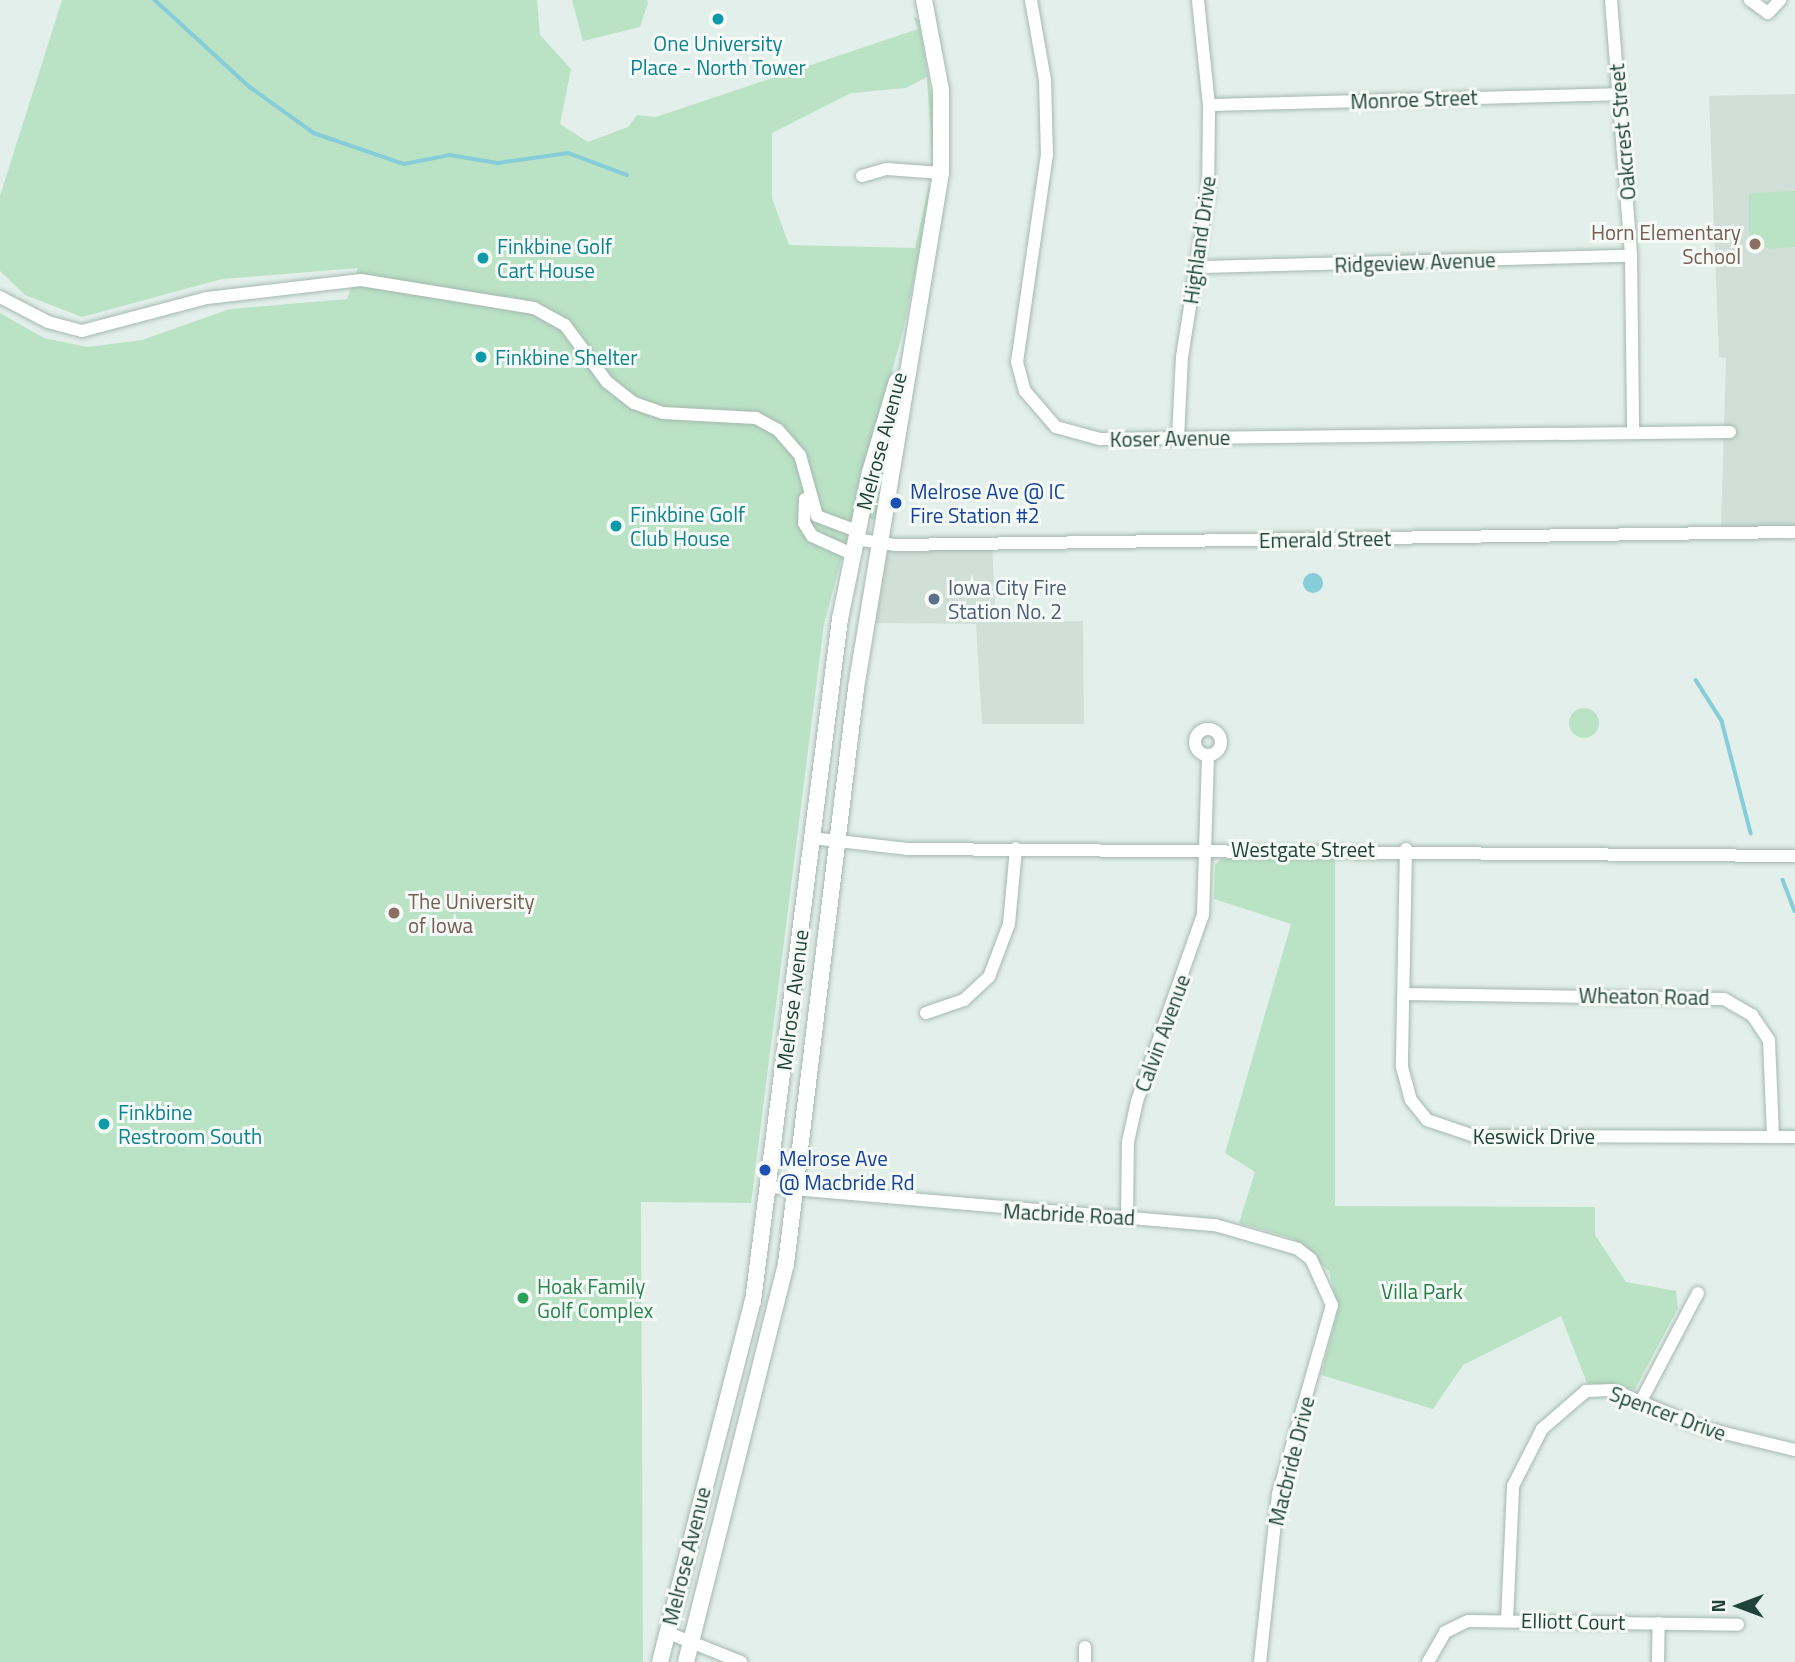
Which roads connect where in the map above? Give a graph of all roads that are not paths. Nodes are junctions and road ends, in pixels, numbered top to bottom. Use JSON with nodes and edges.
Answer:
{"nodes":[{"id":1,"x":924,"y":0,"type":"edge"},
{"id":2,"x":1031,"y":0,"type":"edge"},
{"id":3,"x":1198,"y":0,"type":"edge"},
{"id":4,"x":1611,"y":0,"type":"edge"},
{"id":5,"x":1750,"y":0,"type":"edge"},
{"id":6,"x":1780,"y":0,"type":"edge"},
{"id":7,"x":1619,"y":94,"type":"junction"},
{"id":8,"x":1209,"y":105,"type":"junction"},
{"id":9,"x":941,"y":173,"type":"junction"},
{"id":10,"x":862,"y":176,"type":"dead end"},
{"id":11,"x":1631,"y":256,"type":"junction"},
{"id":12,"x":1199,"y":267,"type":"junction"},
{"id":13,"x":0,"y":296,"type":"edge"},
{"id":14,"x":910,"y":335,"type":"junction"},
{"id":15,"x":1633,"y":432,"type":"junction"},
{"id":16,"x":1730,"y":432,"type":"dead end"},
{"id":17,"x":1178,"y":438,"type":"junction"},
{"id":18,"x":806,"y":495,"type":"junction"},
{"id":19,"x":1795,"y":531,"type":"edge"},
{"id":20,"x":855,"y":541,"type":"junction"},
{"id":21,"x":881,"y":543,"type":"junction"},
{"id":22,"x":1208,"y":755,"type":"dead end"},
{"id":23,"x":811,"y":838,"type":"junction"},
{"id":24,"x":837,"y":841,"type":"junction"},
{"id":25,"x":1016,"y":848,"type":"junction"},
{"id":26,"x":1207,"y":849,"type":"junction"},
{"id":27,"x":1406,"y":849,"type":"junction"},
{"id":28,"x":1795,"y":856,"type":"edge"},
{"id":29,"x":1404,"y":994,"type":"junction"},
{"id":30,"x":926,"y":1013,"type":"dead end"},
{"id":31,"x":1773,"y":1137,"type":"junction"},
{"id":32,"x":1795,"y":1137,"type":"edge"},
{"id":33,"x":770,"y":1187,"type":"junction"},
{"id":34,"x":796,"y":1190,"type":"junction"},
{"id":35,"x":1127,"y":1219,"type":"junction"},
{"id":36,"x":1698,"y":1293,"type":"dead end"},
{"id":37,"x":1332,"y":1305,"type":"joint"},
{"id":38,"x":1641,"y":1401,"type":"junction"},
{"id":39,"x":1795,"y":1450,"type":"edge"},
{"id":40,"x":1507,"y":1619,"type":"junction"},
{"id":41,"x":1659,"y":1623,"type":"junction"},
{"id":42,"x":1738,"y":1625,"type":"dead end"},
{"id":43,"x":666,"y":1632,"type":"junction"},
{"id":44,"x":691,"y":1640,"type":"junction"},
{"id":45,"x":1085,"y":1647,"type":"dead end"},
{"id":46,"x":660,"y":1662,"type":"edge"},
{"id":47,"x":686,"y":1662,"type":"edge"},
{"id":48,"x":741,"y":1662,"type":"edge"},
{"id":49,"x":1085,"y":1662,"type":"edge"},
{"id":50,"x":1261,"y":1662,"type":"edge"},
{"id":51,"x":1429,"y":1662,"type":"edge"},
{"id":52,"x":1658,"y":1662,"type":"edge"}],
"edges":[{"from":1,"to":9,"type":"main road","name":"Melrose Avenue"},
{"from":2,"to":17,"type":"street","name":"Koser Avenue"},
{"from":3,"to":8,"type":"street","name":"Highland Drive"},
{"from":4,"to":7,"type":"street","name":"Oakcrest Street"},
{"from":5,"to":6,"type":"street"},
{"from":7,"to":8,"type":"street","name":"Monroe Street"},
{"from":7,"to":11,"type":"street","name":"Oakcrest Street"},
{"from":8,"to":12,"type":"street","name":"Highland Drive"},
{"from":9,"to":10,"type":"street"},
{"from":9,"to":14,"type":"main road","name":"Melrose Avenue"},
{"from":11,"to":12,"type":"street","name":"Ridgeview Avenue"},
{"from":11,"to":15,"type":"street","name":"Oakcrest Street"},
{"from":12,"to":17,"type":"street","name":"Highland Drive"},
{"from":13,"to":18,"type":"street"},
{"from":14,"to":20,"type":"main road","name":"Melrose Avenue"},
{"from":14,"to":21,"type":"main road","name":"Melrose Avenue"},
{"from":15,"to":16,"type":"street","name":"Koser Avenue"},
{"from":15,"to":17,"type":"street","name":"Koser Avenue"},
{"from":18,"to":20,"type":"street"},
{"from":18,"to":20,"type":"street"},
{"from":19,"to":21,"type":"street","name":"Emerald Street"},
{"from":20,"to":21,"type":"street","name":"Emerald Street"},
{"from":20,"to":23,"type":"main road","name":"Melrose Avenue"},
{"from":21,"to":24,"type":"main road","name":"Melrose Avenue"},
{"from":22,"to":26,"type":"street","name":"Calvin Avenue"},
{"from":23,"to":24,"type":"street","name":"Westgate Street"},
{"from":23,"to":33,"type":"main road","name":"Melrose Avenue"},
{"from":24,"to":25,"type":"street","name":"Westgate Street"},
{"from":24,"to":34,"type":"main road","name":"Melrose Avenue"},
{"from":25,"to":26,"type":"street","name":"Westgate Street"},
{"from":25,"to":30,"type":"street"},
{"from":26,"to":27,"type":"street","name":"Westgate Street"},
{"from":26,"to":35,"type":"street","name":"Calvin Avenue"},
{"from":27,"to":28,"type":"street","name":"Westgate Street"},
{"from":27,"to":29,"type":"street","name":"Keswick Drive"},
{"from":29,"to":31,"type":"street","name":"Wheaton Road"},
{"from":29,"to":31,"type":"street","name":"Keswick Drive"},
{"from":31,"to":32,"type":"street","name":"Keswick Drive"},
{"from":33,"to":34,"type":"street","name":"Macbride Road"},
{"from":33,"to":43,"type":"main road","name":"Melrose Avenue"},
{"from":34,"to":35,"type":"street","name":"Macbride Road"},
{"from":34,"to":44,"type":"main road","name":"Melrose Avenue"},
{"from":35,"to":37,"type":"street","name":"Macbride Road"},
{"from":36,"to":38,"type":"street"},
{"from":37,"to":50,"type":"street","name":"Macbride Drive"},
{"from":38,"to":39,"type":"street","name":"Spencer Drive"},
{"from":38,"to":40,"type":"street","name":"Spencer Drive"},
{"from":40,"to":41,"type":"street","name":"Elliott Court"},
{"from":40,"to":51,"type":"street","name":"Elliott Court"},
{"from":41,"to":42,"type":"street","name":"Elliott Court"},
{"from":41,"to":52,"type":"street"},
{"from":43,"to":44,"type":"street"},
{"from":43,"to":46,"type":"main road","name":"Melrose Avenue"},
{"from":44,"to":47,"type":"main road","name":"Melrose Avenue"},
{"from":44,"to":48,"type":"street"},
{"from":45,"to":49,"type":"street"}]}
